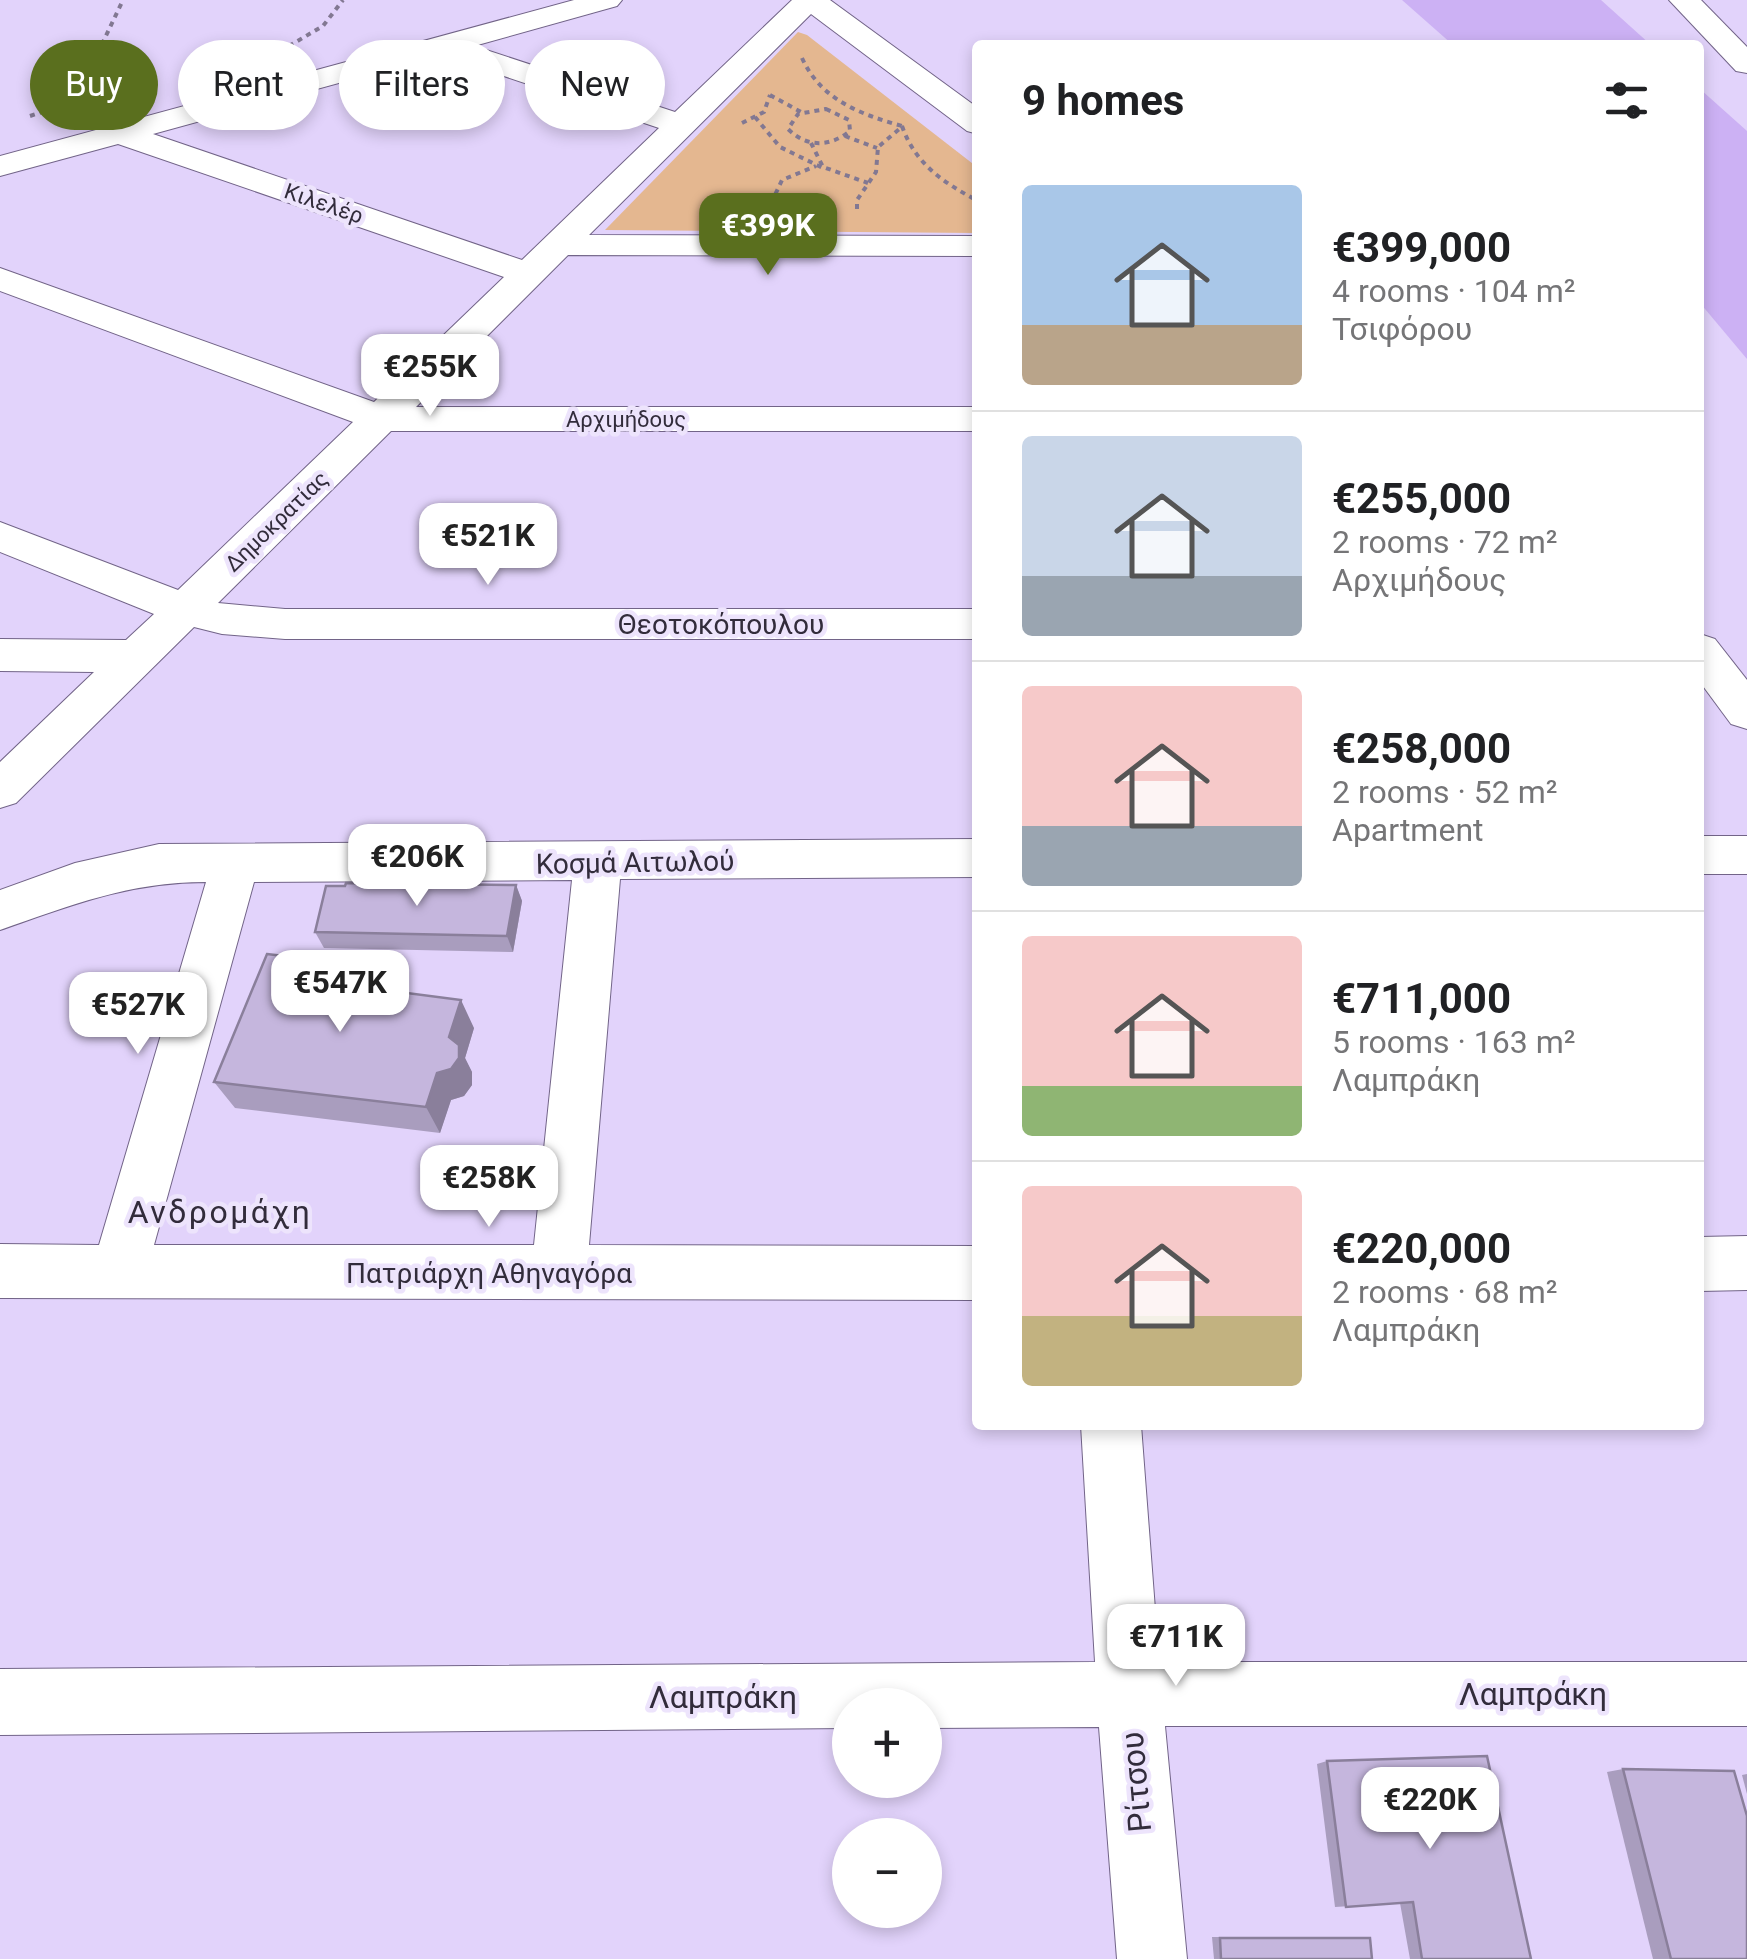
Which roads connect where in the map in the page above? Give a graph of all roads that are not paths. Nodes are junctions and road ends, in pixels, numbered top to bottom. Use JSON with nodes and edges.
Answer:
{"nodes":[{"id":1,"x":607,"y":0,"type":"edge"},
{"id":2,"x":810,"y":0,"type":"edge"},
{"id":3,"x":1684,"y":0,"type":"edge"},
{"id":4,"x":465,"y":40,"type":"edge"},
{"id":5,"x":1747,"y":64,"type":"edge"},
{"id":6,"x":505,"y":66,"type":"edge"},
{"id":7,"x":339,"y":74,"type":"edge"},
{"id":8,"x":972,"y":120,"type":"edge"},
{"id":9,"x":680,"y":124,"type":"junction"},
{"id":10,"x":118,"y":132,"type":"junction"},
{"id":11,"x":0,"y":166,"type":"edge"},
{"id":12,"x":560,"y":245,"type":"junction"},
{"id":13,"x":972,"y":246,"type":"edge"},
{"id":14,"x":530,"y":274,"type":"junction"},
{"id":15,"x":0,"y":280,"type":"edge"},
{"id":16,"x":382,"y":419,"type":"junction"},
{"id":17,"x":972,"y":420,"type":"edge"},
{"id":18,"x":0,"y":536,"type":"edge"},
{"id":19,"x":184,"y":609,"type":"junction"},
{"id":20,"x":972,"y":624,"type":"edge"},
{"id":21,"x":0,"y":655,"type":"edge"},
{"id":22,"x":1704,"y":655,"type":"edge"},
{"id":23,"x":137,"y":656,"type":"junction"},
{"id":24,"x":1747,"y":712,"type":"edge"},
{"id":25,"x":0,"y":790,"type":"edge"},
{"id":26,"x":1747,"y":854,"type":"edge"},
{"id":27,"x":1704,"y":855,"type":"edge"},
{"id":28,"x":972,"y":858,"type":"edge"},
{"id":29,"x":598,"y":862,"type":"junction"},
{"id":30,"x":235,"y":865,"type":"junction"},
{"id":31,"x":0,"y":910,"type":"edge"},
{"id":32,"x":1704,"y":1264,"type":"edge"},
{"id":33,"x":1747,"y":1264,"type":"edge"},
{"id":34,"x":119,"y":1270,"type":"junction"},
{"id":35,"x":0,"y":1271,"type":"edge"},
{"id":36,"x":972,"y":1273,"type":"edge"},
{"id":37,"x":558,"y":1274,"type":"junction"},
{"id":38,"x":1112,"y":1430,"type":"edge"},
{"id":39,"x":1129,"y":1694,"type":"junction"},
{"id":40,"x":1747,"y":1694,"type":"edge"},
{"id":41,"x":0,"y":1702,"type":"edge"},
{"id":42,"x":1152,"y":1959,"type":"edge"}],
"edges":[{"from":1,"to":4,"type":"street"},
{"from":2,"to":8,"type":"street"},
{"from":2,"to":9,"type":"street","name":"Δημοκρατίας"},
{"from":3,"to":5,"type":"street"},
{"from":6,"to":9,"type":"street"},
{"from":7,"to":10,"type":"street"},
{"from":9,"to":12,"type":"street","name":"Δημοκρατίας"},
{"from":10,"to":11,"type":"street"},
{"from":10,"to":14,"type":"street","name":"Κιλελέρ"},
{"from":12,"to":13,"type":"street"},
{"from":12,"to":14,"type":"street","name":"Δημοκρατίας"},
{"from":14,"to":16,"type":"street","name":"Δημοκρατίας"},
{"from":15,"to":16,"type":"street","name":"Αρχιμήδους"},
{"from":16,"to":17,"type":"street","name":"Αρχιμήδους"},
{"from":16,"to":19,"type":"street","name":"Δημοκρατίας"},
{"from":18,"to":19,"type":"street","name":"Θεοτοκόπουλου"},
{"from":19,"to":20,"type":"street","name":"Θεοτοκόπουλου"},
{"from":19,"to":23,"type":"street","name":"Δημοκρατίας"},
{"from":21,"to":23,"type":"street"},
{"from":22,"to":24,"type":"street"},
{"from":23,"to":25,"type":"street","name":"Δημοκρατίας"},
{"from":26,"to":27,"type":"street"},
{"from":28,"to":29,"type":"street","name":"Κοσμά Αιτωλού"},
{"from":29,"to":30,"type":"street","name":"Κοσμά Αιτωλού"},
{"from":29,"to":37,"type":"street"},
{"from":30,"to":31,"type":"street","name":"Κοσμά Αιτωλού"},
{"from":30,"to":34,"type":"street"},
{"from":32,"to":33,"type":"street"},
{"from":34,"to":35,"type":"street","name":"Πατριάρχη Αθηναγόρα"},
{"from":34,"to":37,"type":"street","name":"Πατριάρχη Αθηναγόρα"},
{"from":36,"to":37,"type":"street","name":"Πατριάρχη Αθηναγόρα"},
{"from":38,"to":39,"type":"street","name":"Ρίτσου"},
{"from":39,"to":40,"type":"street","name":"Λαμπράκη"},
{"from":39,"to":41,"type":"street","name":"Λαμπράκη"},
{"from":39,"to":42,"type":"street","name":"Ρίτσου"}]}
